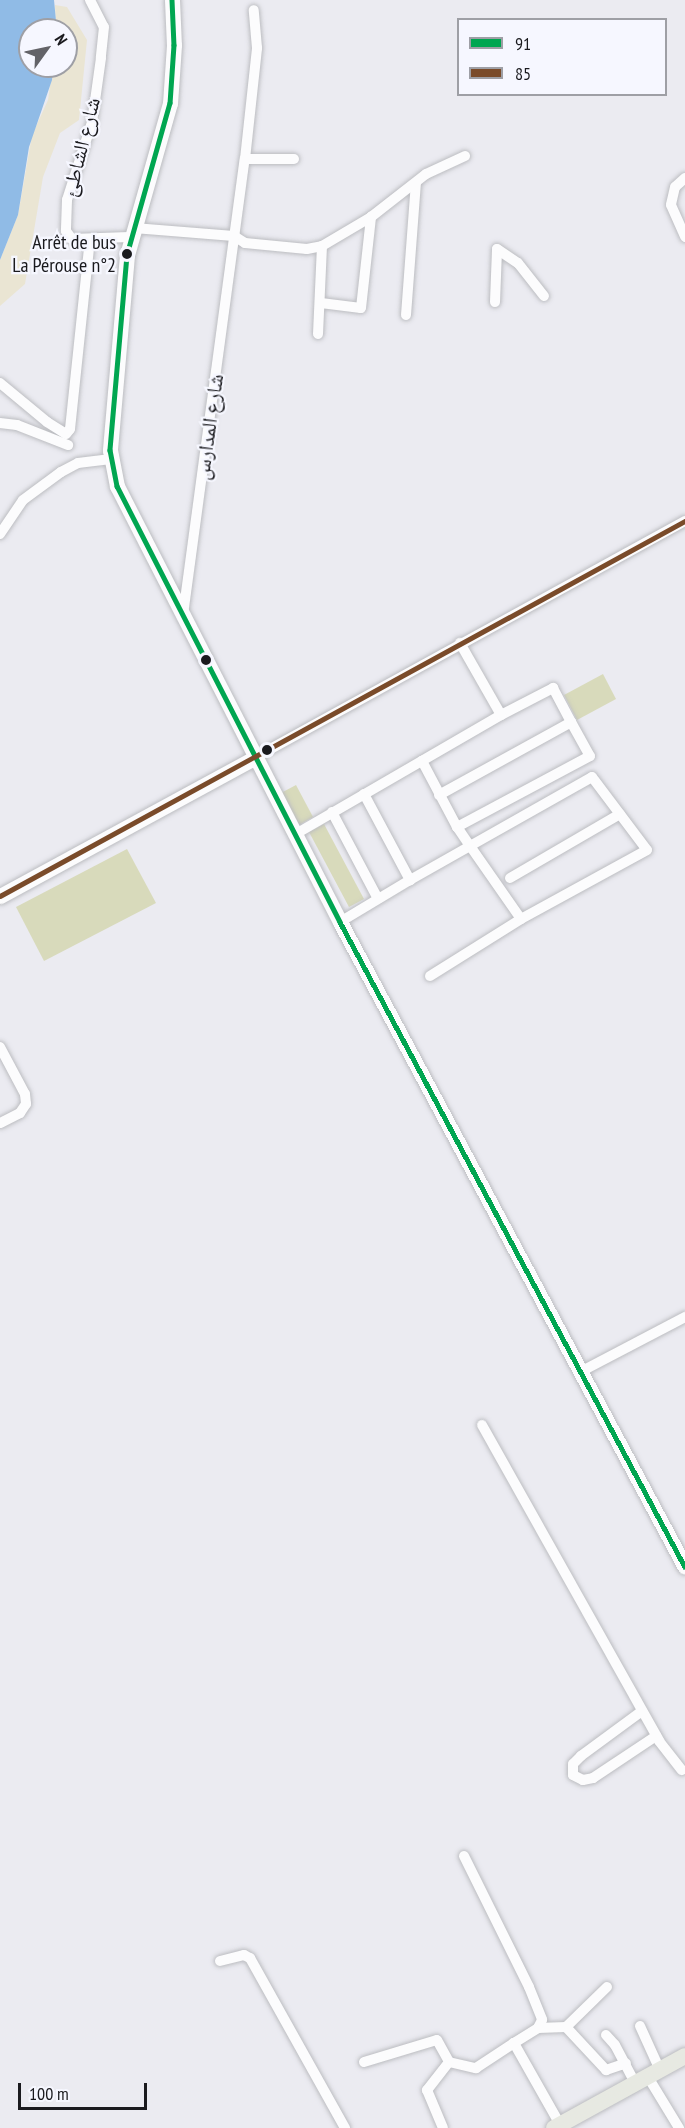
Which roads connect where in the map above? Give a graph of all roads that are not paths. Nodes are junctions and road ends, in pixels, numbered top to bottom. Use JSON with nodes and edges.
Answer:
{"nodes":[{"id":1,"x":90,"y":0,"type":"edge"},
{"id":2,"x":172,"y":0,"type":"edge"},
{"id":3,"x":254,"y":10,"type":"dead end"},
{"id":4,"x":465,"y":156,"type":"dead end"},
{"id":5,"x":245,"y":159,"type":"junction"},
{"id":6,"x":294,"y":159,"type":"dead end"},
{"id":7,"x":685,"y":178,"type":"edge"},
{"id":8,"x":416,"y":183,"type":"junction"},
{"id":9,"x":371,"y":217,"type":"junction"},
{"id":10,"x":131,"y":232,"type":"junction"},
{"id":11,"x":234,"y":236,"type":"junction"},
{"id":12,"x":685,"y":237,"type":"edge"},
{"id":13,"x":90,"y":239,"type":"junction"},
{"id":14,"x":322,"y":246,"type":"junction"},
{"id":15,"x":544,"y":296,"type":"dead end"},
{"id":16,"x":321,"y":303,"type":"junction"},
{"id":17,"x":495,"y":303,"type":"dead end"},
{"id":18,"x":406,"y":315,"type":"dead end"},
{"id":19,"x":318,"y":334,"type":"dead end"},
{"id":20,"x":0,"y":383,"type":"edge"},
{"id":21,"x":0,"y":423,"type":"edge"},
{"id":22,"x":64,"y":441,"type":"junction"},
{"id":23,"x":111,"y":459,"type":"junction"},
{"id":24,"x":78,"y":463,"type":"junction"},
{"id":25,"x":685,"y":521,"type":"edge"},
{"id":26,"x":0,"y":534,"type":"edge"},
{"id":27,"x":183,"y":618,"type":"junction"},
{"id":28,"x":460,"y":643,"type":"junction"},
{"id":29,"x":501,"y":714,"type":"junction"},
{"id":30,"x":571,"y":722,"type":"junction"},
{"id":31,"x":254,"y":758,"type":"junction"},
{"id":32,"x":422,"y":761,"type":"junction"},
{"id":33,"x":364,"y":794,"type":"junction"},
{"id":34,"x":439,"y":795,"type":"junction"},
{"id":35,"x":332,"y":812,"type":"junction"},
{"id":36,"x":620,"y":814,"type":"junction"},
{"id":37,"x":457,"y":827,"type":"junction"},
{"id":38,"x":294,"y":835,"type":"junction"},
{"id":39,"x":470,"y":846,"type":"junction"},
{"id":40,"x":510,"y":878,"type":"dead end"},
{"id":41,"x":410,"y":880,"type":"junction"},
{"id":42,"x":0,"y":896,"type":"edge"},
{"id":43,"x":378,"y":899,"type":"junction"},
{"id":44,"x":521,"y":919,"type":"junction"},
{"id":45,"x":340,"y":922,"type":"junction"},
{"id":46,"x":430,"y":976,"type":"dead end"},
{"id":47,"x":0,"y":1047,"type":"edge"},
{"id":48,"x":0,"y":1123,"type":"edge"},
{"id":49,"x":685,"y":1317,"type":"edge"},
{"id":50,"x":580,"y":1372,"type":"junction"},
{"id":51,"x":482,"y":1425,"type":"dead end"},
{"id":52,"x":681,"y":1551,"type":"edge"},
{"id":53,"x":685,"y":1567,"type":"edge"},
{"id":54,"x":642,"y":1711,"type":"junction"},
{"id":55,"x":656,"y":1736,"type":"junction"},
{"id":56,"x":682,"y":1770,"type":"dead end"},
{"id":57,"x":464,"y":1856,"type":"dead end"},
{"id":58,"x":220,"y":1962,"type":"dead end"},
{"id":59,"x":607,"y":1987,"type":"dead end"},
{"id":60,"x":640,"y":2026,"type":"dead end"},
{"id":61,"x":566,"y":2027,"type":"junction"},
{"id":62,"x":538,"y":2028,"type":"junction"},
{"id":63,"x":606,"y":2036,"type":"dead end"},
{"id":64,"x":514,"y":2043,"type":"junction"},
{"id":65,"x":685,"y":2056,"type":"edge"},
{"id":66,"x":364,"y":2062,"type":"dead end"},
{"id":67,"x":449,"y":2062,"type":"junction"},
{"id":68,"x":626,"y":2063,"type":"junction"},
{"id":69,"x":648,"y":2076,"type":"junction"},
{"id":70,"x":559,"y":2127,"type":"edge"},
{"id":71,"x":345,"y":2128,"type":"edge"},
{"id":72,"x":443,"y":2128,"type":"edge"},
{"id":73,"x":679,"y":2128,"type":"edge"}],
"edges":[{"from":1,"to":13,"type":"street","name":"شارع الشاطئ"},
{"from":2,"to":10,"type":"main road"},
{"from":3,"to":5,"type":"street","name":"شارع المدارس"},
{"from":4,"to":8,"type":"street"},
{"from":5,"to":6,"type":"street"},
{"from":5,"to":11,"type":"street","name":"شارع المدارس"},
{"from":7,"to":12,"type":"street"},
{"from":8,"to":9,"type":"street"},
{"from":8,"to":18,"type":"street"},
{"from":9,"to":14,"type":"street"},
{"from":9,"to":16,"type":"street"},
{"from":10,"to":11,"type":"street","name":"شارع الشاطئ"},
{"from":10,"to":13,"type":"street","name":"شارع الشاطئ"},
{"from":10,"to":23,"type":"main road"},
{"from":11,"to":14,"type":"street","name":"شارع الشاطئ"},
{"from":11,"to":27,"type":"street","name":"شارع المدارس"},
{"from":13,"to":22,"type":"street"},
{"from":14,"to":16,"type":"street"},
{"from":15,"to":17,"type":"street"},
{"from":16,"to":19,"type":"street"},
{"from":20,"to":22,"type":"street"},
{"from":21,"to":22,"type":"street"},
{"from":22,"to":24,"type":"street"},
{"from":23,"to":24,"type":"street"},
{"from":23,"to":27,"type":"main road"},
{"from":24,"to":26,"type":"street"},
{"from":25,"to":28,"type":"street"},
{"from":27,"to":31,"type":"main road"},
{"from":28,"to":29,"type":"street"},
{"from":28,"to":31,"type":"street"},
{"from":29,"to":30,"type":"street"},
{"from":29,"to":32,"type":"street"},
{"from":30,"to":34,"type":"street"},
{"from":30,"to":37,"type":"street"},
{"from":31,"to":38,"type":"main road"},
{"from":31,"to":42,"type":"main road"},
{"from":32,"to":33,"type":"street"},
{"from":32,"to":34,"type":"street"},
{"from":33,"to":35,"type":"street"},
{"from":33,"to":41,"type":"street"},
{"from":34,"to":37,"type":"street"},
{"from":35,"to":38,"type":"street"},
{"from":35,"to":43,"type":"street"},
{"from":36,"to":39,"type":"street"},
{"from":36,"to":40,"type":"street"},
{"from":36,"to":44,"type":"street"},
{"from":37,"to":39,"type":"street"},
{"from":38,"to":45,"type":"main road"},
{"from":39,"to":41,"type":"street"},
{"from":39,"to":44,"type":"street"},
{"from":41,"to":43,"type":"street"},
{"from":43,"to":45,"type":"street"},
{"from":44,"to":46,"type":"street"},
{"from":45,"to":50,"type":"main road"},
{"from":47,"to":48,"type":"street"},
{"from":49,"to":50,"type":"street"},
{"from":50,"to":52,"type":"main road"},
{"from":51,"to":54,"type":"street"},
{"from":52,"to":53,"type":"main road"},
{"from":54,"to":55,"type":"street"},
{"from":54,"to":55,"type":"street"},
{"from":55,"to":56,"type":"street"},
{"from":57,"to":62,"type":"street"},
{"from":58,"to":71,"type":"street"},
{"from":59,"to":61,"type":"street"},
{"from":60,"to":69,"type":"street"},
{"from":61,"to":62,"type":"street"},
{"from":61,"to":68,"type":"street"},
{"from":62,"to":64,"type":"street"},
{"from":63,"to":68,"type":"street"},
{"from":64,"to":67,"type":"street"},
{"from":64,"to":70,"type":"street"},
{"from":65,"to":69,"type":"main road"},
{"from":66,"to":67,"type":"street"},
{"from":67,"to":72,"type":"street"},
{"from":68,"to":69,"type":"street"},
{"from":69,"to":70,"type":"main road"},
{"from":69,"to":73,"type":"street"}]}
